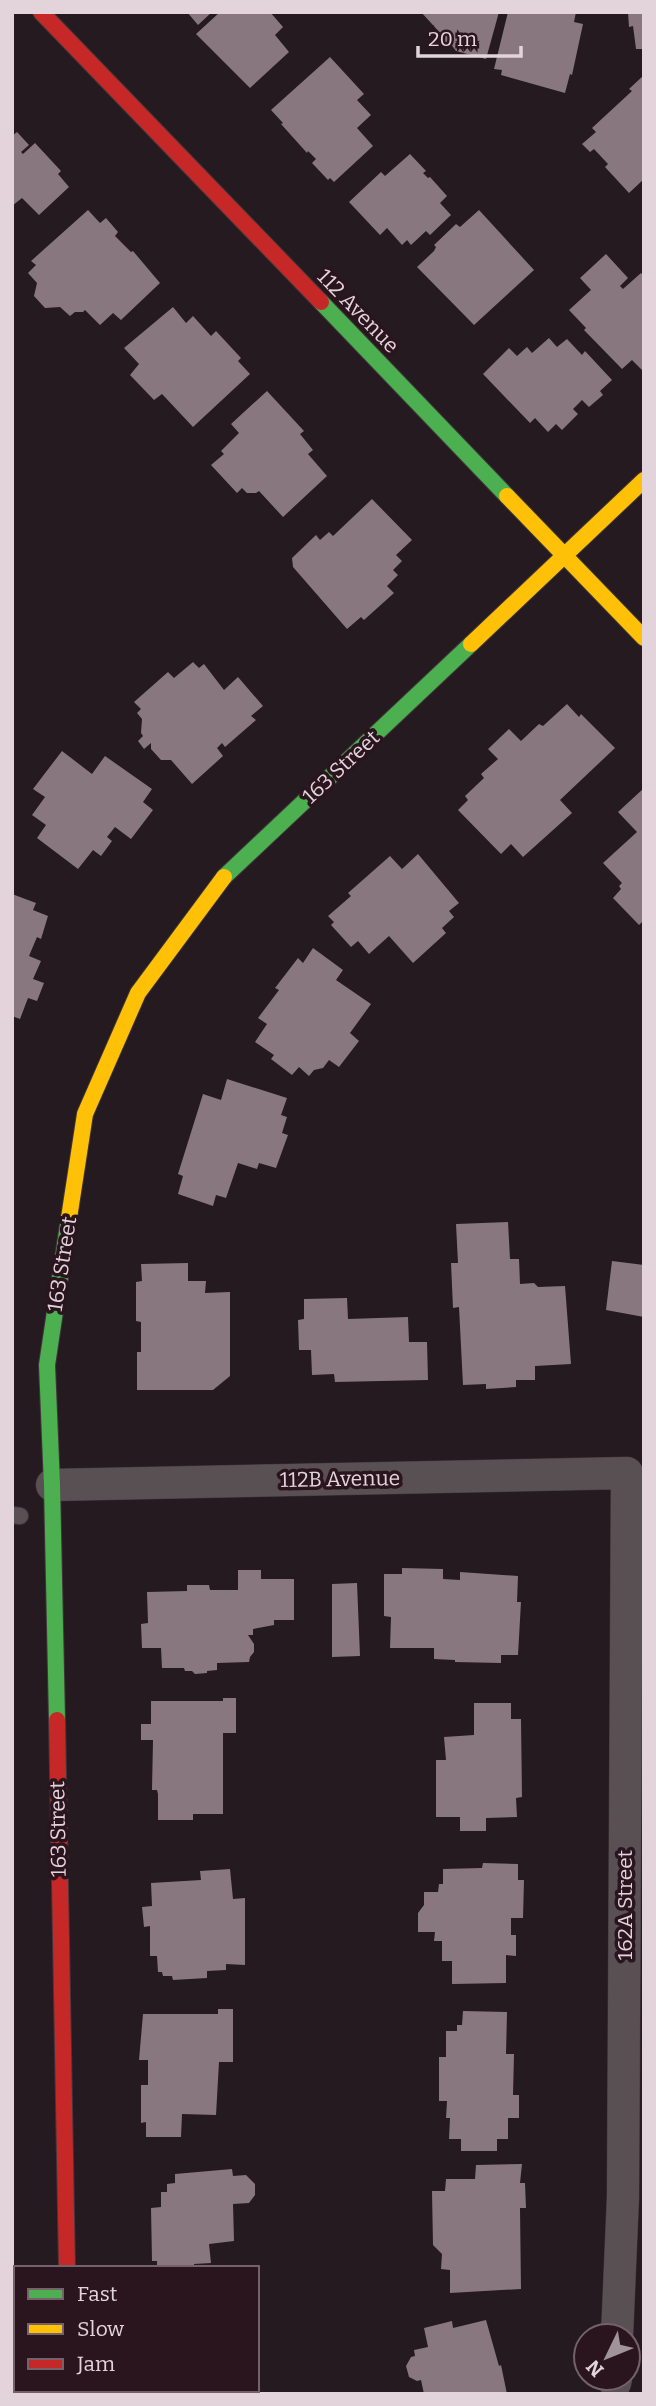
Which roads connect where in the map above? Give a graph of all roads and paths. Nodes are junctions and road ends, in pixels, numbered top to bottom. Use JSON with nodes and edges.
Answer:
{"nodes":[{"id":1,"x":41,"y":12,"type":"edge"},
{"id":2,"x":644,"y":480,"type":"edge"},
{"id":3,"x":565,"y":556,"type":"junction"},
{"id":4,"x":644,"y":639,"type":"edge"},
{"id":5,"x":627,"y":1473,"type":"joint"},
{"id":6,"x":52,"y":1485,"type":"junction"},
{"id":7,"x":634,"y":2197,"type":"edge"},
{"id":8,"x":66,"y":2266,"type":"edge"},
{"id":9,"x":619,"y":2322,"type":"edge"}],
"edges":[{"from":1,"to":3,"type":"street","name":"112 Avenue"},
{"from":2,"to":3,"type":"street","name":"163 Street"},
{"from":3,"to":4,"type":"street","name":"112 Avenue"},
{"from":3,"to":6,"type":"street","name":"163 Street"},
{"from":5,"to":6,"type":"street","name":"112B Avenue"},
{"from":5,"to":7,"type":"street","name":"162A Street"},
{"from":6,"to":8,"type":"street","name":"163 Street"},
{"from":7,"to":9,"type":"street","name":"162A Street"}]}
